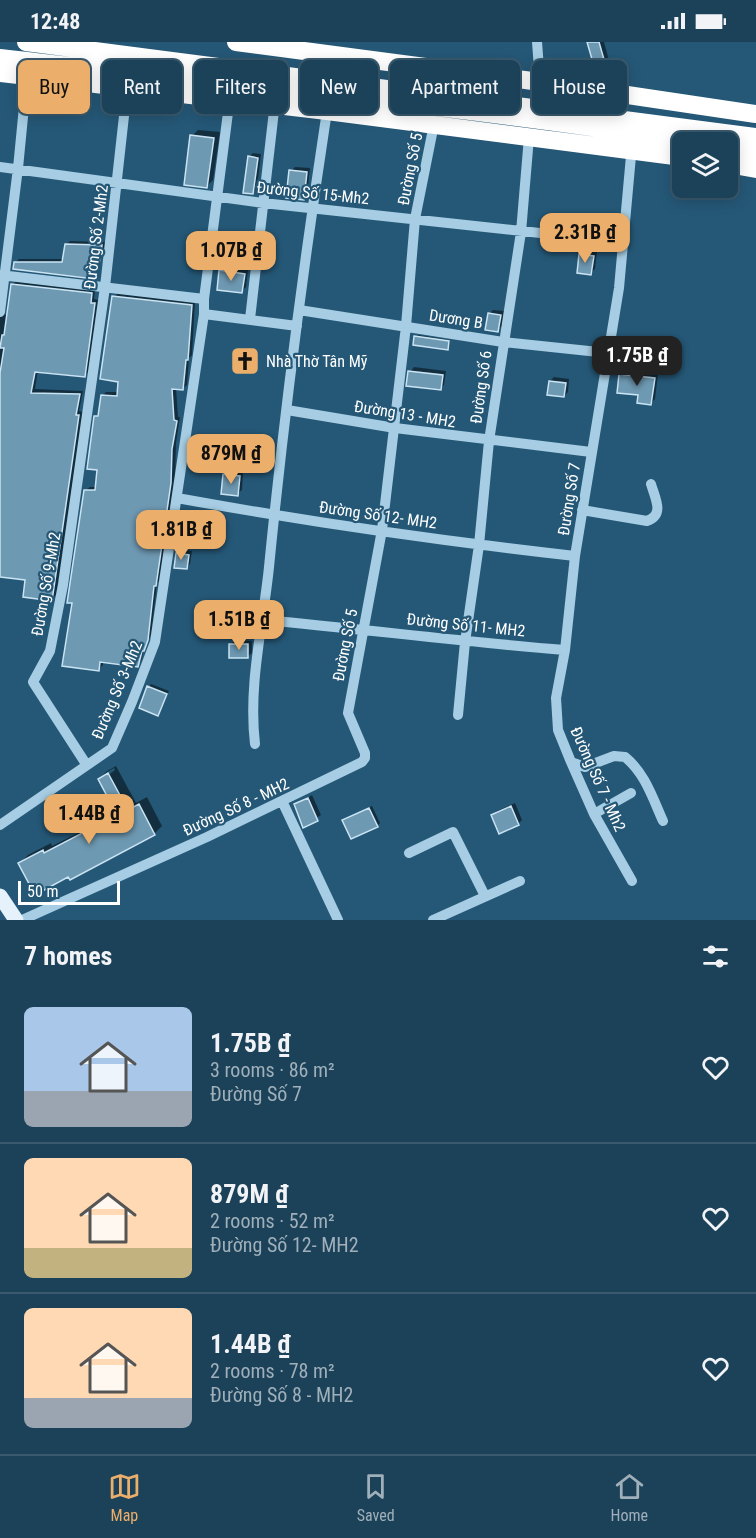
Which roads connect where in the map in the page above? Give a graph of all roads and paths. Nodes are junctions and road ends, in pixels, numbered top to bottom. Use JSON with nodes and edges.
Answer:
{"nodes":[{"id":1,"x":26,"y":42,"type":"edge"},
{"id":2,"x":236,"y":42,"type":"edge"},
{"id":3,"x":537,"y":42,"type":"edge"},
{"id":4,"x":275,"y":44,"type":"edge"},
{"id":5,"x":0,"y":58,"type":"edge"},
{"id":6,"x":538,"y":60,"type":"edge"},
{"id":7,"x":0,"y":73,"type":"edge"},
{"id":8,"x":18,"y":75,"type":"edge"},
{"id":9,"x":532,"y":81,"type":"edge"},
{"id":10,"x":194,"y":87,"type":"edge"},
{"id":11,"x":627,"y":95,"type":"edge"},
{"id":12,"x":288,"y":99,"type":"edge"},
{"id":13,"x":23,"y":114,"type":"edge"},
{"id":14,"x":125,"y":114,"type":"edge"},
{"id":15,"x":228,"y":114,"type":"edge"},
{"id":16,"x":273,"y":114,"type":"edge"},
{"id":17,"x":327,"y":114,"type":"edge"},
{"id":18,"x":352,"y":114,"type":"edge"},
{"id":19,"x":756,"y":114,"type":"edge"},
{"id":20,"x":434,"y":124,"type":"junction"},
{"id":21,"x":529,"y":137,"type":"junction"},
{"id":22,"x":756,"y":137,"type":"edge"},
{"id":23,"x":632,"y":141,"type":"junction"},
{"id":24,"x":672,"y":142,"type":"edge"},
{"id":25,"x":738,"y":150,"type":"edge"},
{"id":26,"x":756,"y":153,"type":"edge"},
{"id":27,"x":672,"y":154,"type":"edge"},
{"id":28,"x":0,"y":166,"type":"edge"},
{"id":29,"x":738,"y":166,"type":"edge"},
{"id":30,"x":18,"y":168,"type":"junction"},
{"id":31,"x":756,"y":169,"type":"edge"},
{"id":32,"x":117,"y":181,"type":"junction"},
{"id":33,"x":215,"y":197,"type":"junction"},
{"id":34,"x":262,"y":203,"type":"junction"},
{"id":35,"x":312,"y":208,"type":"junction"},
{"id":36,"x":415,"y":219,"type":"junction"},
{"id":37,"x":521,"y":232,"type":"junction"},
{"id":38,"x":623,"y":242,"type":"junction"},
{"id":39,"x":3,"y":276,"type":"edge"},
{"id":40,"x":105,"y":287,"type":"junction"},
{"id":41,"x":204,"y":299,"type":"junction"},
{"id":42,"x":299,"y":310,"type":"junction"},
{"id":43,"x":0,"y":312,"type":"edge"},
{"id":44,"x":204,"y":314,"type":"junction"},
{"id":45,"x":250,"y":319,"type":"junction"},
{"id":46,"x":297,"y":326,"type":"junction"},
{"id":47,"x":406,"y":326,"type":"junction"},
{"id":48,"x":503,"y":342,"type":"junction"},
{"id":49,"x":608,"y":353,"type":"junction"},
{"id":50,"x":90,"y":388,"type":"joint"},
{"id":51,"x":287,"y":410,"type":"junction"},
{"id":52,"x":395,"y":429,"type":"junction"},
{"id":53,"x":489,"y":441,"type":"junction"},
{"id":54,"x":591,"y":452,"type":"junction"},
{"id":55,"x":651,"y":484,"type":"dead end"},
{"id":56,"x":177,"y":498,"type":"junction"},
{"id":57,"x":582,"y":510,"type":"junction"},
{"id":58,"x":274,"y":516,"type":"junction"},
{"id":59,"x":382,"y":530,"type":"junction"},
{"id":60,"x":479,"y":545,"type":"junction"},
{"id":61,"x":575,"y":556,"type":"junction"},
{"id":62,"x":263,"y":620,"type":"junction"},
{"id":63,"x":364,"y":629,"type":"junction"},
{"id":64,"x":465,"y":642,"type":"junction"},
{"id":65,"x":565,"y":650,"type":"junction"},
{"id":66,"x":459,"y":715,"type":"dead end"},
{"id":67,"x":255,"y":744,"type":"dead end"},
{"id":68,"x":362,"y":762,"type":"joint"},
{"id":69,"x":571,"y":762,"type":"junction"},
{"id":70,"x":86,"y":764,"type":"junction"},
{"id":71,"x":631,"y":793,"type":"dead end"},
{"id":72,"x":282,"y":801,"type":"junction"},
{"id":73,"x":594,"y":814,"type":"junction"},
{"id":74,"x":663,"y":821,"type":"dead end"},
{"id":75,"x":0,"y":825,"type":"edge"},
{"id":76,"x":409,"y":852,"type":"dead end"},
{"id":77,"x":520,"y":881,"type":"dead end"},
{"id":78,"x":632,"y":881,"type":"dead end"},
{"id":79,"x":0,"y":896,"type":"edge"},
{"id":80,"x":485,"y":896,"type":"junction"},
{"id":81,"x":16,"y":920,"type":"edge"},
{"id":82,"x":22,"y":920,"type":"edge"},
{"id":83,"x":338,"y":920,"type":"edge"},
{"id":84,"x":433,"y":920,"type":"edge"}],
"edges":[{"from":1,"to":22,"type":"highway"},
{"from":2,"to":4,"type":"highway"},
{"from":3,"to":6,"type":"street"},
{"from":4,"to":9,"type":"highway"},
{"from":5,"to":10,"type":"highway"},
{"from":7,"to":8,"type":"highway"},
{"from":11,"to":19,"type":"highway"},
{"from":12,"to":23,"type":"highway"},
{"from":13,"to":30,"type":"street"},
{"from":14,"to":32,"type":"street","name":"Đường Số 2-Mh2"},
{"from":15,"to":33,"type":"street","name":"Đường Số 3-Mh2"},
{"from":16,"to":34,"type":"street"},
{"from":17,"to":35,"type":"street"},
{"from":18,"to":20,"type":"highway"},
{"from":20,"to":21,"type":"highway"},
{"from":20,"to":36,"type":"street","name":"Đường Số 5"},
{"from":21,"to":23,"type":"highway"},
{"from":21,"to":37,"type":"street","name":"Đường Số 6"},
{"from":23,"to":24,"type":"highway"},
{"from":23,"to":27,"type":"highway"},
{"from":23,"to":38,"type":"street"},
{"from":25,"to":26,"type":"highway"},
{"from":28,"to":30,"type":"street","name":"Đường Số 15-Mh2"},
{"from":29,"to":31,"type":"highway"},
{"from":30,"to":32,"type":"street","name":"Đường Số 15-Mh2"},
{"from":30,"to":39,"type":"street"},
{"from":32,"to":33,"type":"street","name":"Đường Số 15-Mh2"},
{"from":32,"to":40,"type":"street","name":"Đường Số 2-Mh2"},
{"from":33,"to":34,"type":"street","name":"Đường Số 15-Mh2"},
{"from":33,"to":41,"type":"street","name":"Đường Số 3-Mh2"},
{"from":34,"to":35,"type":"street","name":"Đường Số 15-Mh2"},
{"from":34,"to":45,"type":"street"},
{"from":35,"to":36,"type":"street","name":"Đường Số 15-Mh2"},
{"from":35,"to":42,"type":"street"},
{"from":36,"to":37,"type":"street","name":"Đường Số 15-Mh2"},
{"from":36,"to":47,"type":"street","name":"Đường Số 5"},
{"from":37,"to":38,"type":"street","name":"Đường Số 15-Mh2"},
{"from":37,"to":48,"type":"street","name":"Đường Số 6"},
{"from":38,"to":49,"type":"street"},
{"from":39,"to":40,"type":"street"},
{"from":39,"to":43,"type":"street"},
{"from":40,"to":41,"type":"street"},
{"from":40,"to":50,"type":"street","name":"Đường Số 2-Mh2"},
{"from":41,"to":44,"type":"street","name":"Đường Số 3-Mh2"},
{"from":42,"to":46,"type":"street"},
{"from":42,"to":47,"type":"street","name":"Dương B"},
{"from":44,"to":45,"type":"street"},
{"from":44,"to":56,"type":"street","name":"Đường Số 3-Mh2"},
{"from":45,"to":46,"type":"street"},
{"from":46,"to":51,"type":"street"},
{"from":47,"to":48,"type":"street","name":"Dương B"},
{"from":47,"to":52,"type":"street","name":"Đường Số 5"},
{"from":48,"to":49,"type":"street","name":"Dương B"},
{"from":48,"to":53,"type":"street","name":"Đường Số 6"},
{"from":49,"to":54,"type":"street","name":"Đường Số 7"},
{"from":50,"to":70,"type":"street","name":"Đường Số 9-Mh2"},
{"from":51,"to":52,"type":"street","name":"Đường 13 - MH2"},
{"from":51,"to":58,"type":"street"},
{"from":52,"to":53,"type":"street","name":"Đường 13 - MH2"},
{"from":52,"to":59,"type":"street","name":"Đường Số 5"},
{"from":53,"to":54,"type":"street","name":"Đường 13 - MH2"},
{"from":53,"to":60,"type":"street","name":"Đường Số 6"},
{"from":54,"to":57,"type":"street","name":"Đường Số 7"},
{"from":55,"to":57,"type":"street"},
{"from":56,"to":58,"type":"street","name":"Đường Số 12- MH2"},
{"from":56,"to":70,"type":"street","name":"Đường Số 3-Mh2"},
{"from":57,"to":61,"type":"street","name":"Đường Số 7"},
{"from":58,"to":59,"type":"street","name":"Đường Số 12- MH2"},
{"from":58,"to":62,"type":"street"},
{"from":59,"to":60,"type":"street","name":"Đường Số 12- MH2"},
{"from":59,"to":63,"type":"street","name":"Đường Số 5"},
{"from":60,"to":61,"type":"street","name":"Đường Số 12- MH2"},
{"from":60,"to":64,"type":"street","name":"Đường Số 6"},
{"from":61,"to":65,"type":"street","name":"Đường Số 7"},
{"from":62,"to":63,"type":"street"},
{"from":62,"to":67,"type":"street"},
{"from":63,"to":64,"type":"street","name":"Đường Số 11- MH2"},
{"from":63,"to":68,"type":"street","name":"Đường Số 5"},
{"from":64,"to":65,"type":"street","name":"Đường Số 11- MH2"},
{"from":64,"to":66,"type":"street","name":"Đường Số 6"},
{"from":65,"to":69,"type":"street","name":"Đường Số 7 - Mh2"},
{"from":68,"to":72,"type":"street","name":"Đường Số 8 - MH2"},
{"from":69,"to":73,"type":"street","name":"Đường Số 7 - Mh2"},
{"from":69,"to":74,"type":"street"},
{"from":70,"to":75,"type":"street","name":"Đường Số 3-Mh2"},
{"from":71,"to":73,"type":"street"},
{"from":72,"to":82,"type":"street","name":"Đường Số 8 - MH2"},
{"from":72,"to":83,"type":"street"},
{"from":73,"to":78,"type":"street","name":"Đường Số 7 - Mh2"},
{"from":76,"to":80,"type":"street"},
{"from":77,"to":80,"type":"street"},
{"from":79,"to":81,"type":"main road"},
{"from":80,"to":84,"type":"street"}]}
